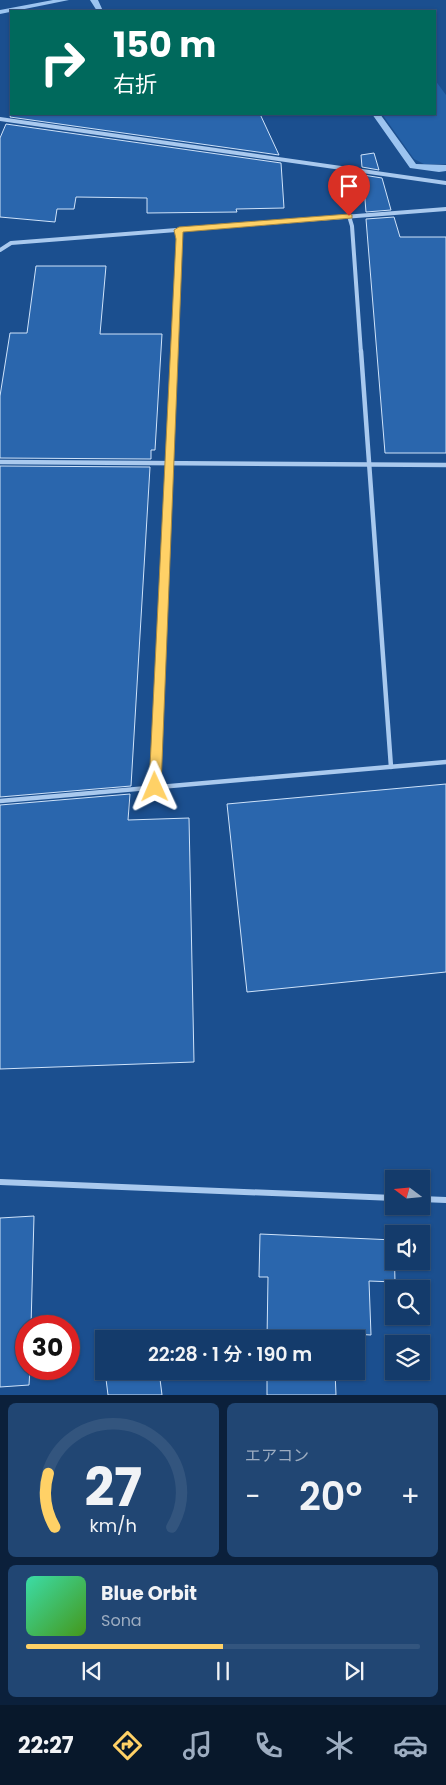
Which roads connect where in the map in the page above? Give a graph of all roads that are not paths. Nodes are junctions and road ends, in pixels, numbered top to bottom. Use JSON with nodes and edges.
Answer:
{"nodes":[{"id":1,"x":0,"y":119,"type":"edge"},
{"id":2,"x":446,"y":183,"type":"edge"},
{"id":3,"x":446,"y":209,"type":"edge"},
{"id":4,"x":349,"y":216,"type":"junction"},
{"id":5,"x":179,"y":230,"type":"junction"},
{"id":6,"x":0,"y":250,"type":"edge"},
{"id":7,"x":0,"y":462,"type":"edge"},
{"id":8,"x":169,"y":463,"type":"junction"},
{"id":9,"x":369,"y":465,"type":"junction"},
{"id":10,"x":446,"y":465,"type":"edge"},
{"id":11,"x":446,"y":762,"type":"edge"},
{"id":12,"x":391,"y":767,"type":"junction"},
{"id":13,"x":155,"y":787,"type":"junction"},
{"id":14,"x":0,"y":801,"type":"edge"},
{"id":15,"x":0,"y":1182,"type":"edge"},
{"id":16,"x":385,"y":1198,"type":"edge"},
{"id":17,"x":430,"y":1199,"type":"edge"},
{"id":18,"x":446,"y":1200,"type":"edge"}],
"edges":[{"from":1,"to":2,"type":"street"},
{"from":3,"to":4,"type":"street"},
{"from":4,"to":5,"type":"street"},
{"from":4,"to":9,"type":"street"},
{"from":5,"to":6,"type":"street"},
{"from":5,"to":8,"type":"street"},
{"from":7,"to":8,"type":"street"},
{"from":8,"to":9,"type":"street"},
{"from":8,"to":13,"type":"street"},
{"from":9,"to":10,"type":"street"},
{"from":9,"to":12,"type":"street"},
{"from":11,"to":12,"type":"street"},
{"from":12,"to":13,"type":"street"},
{"from":13,"to":14,"type":"street"},
{"from":15,"to":16,"type":"street"},
{"from":17,"to":18,"type":"street"}]}
